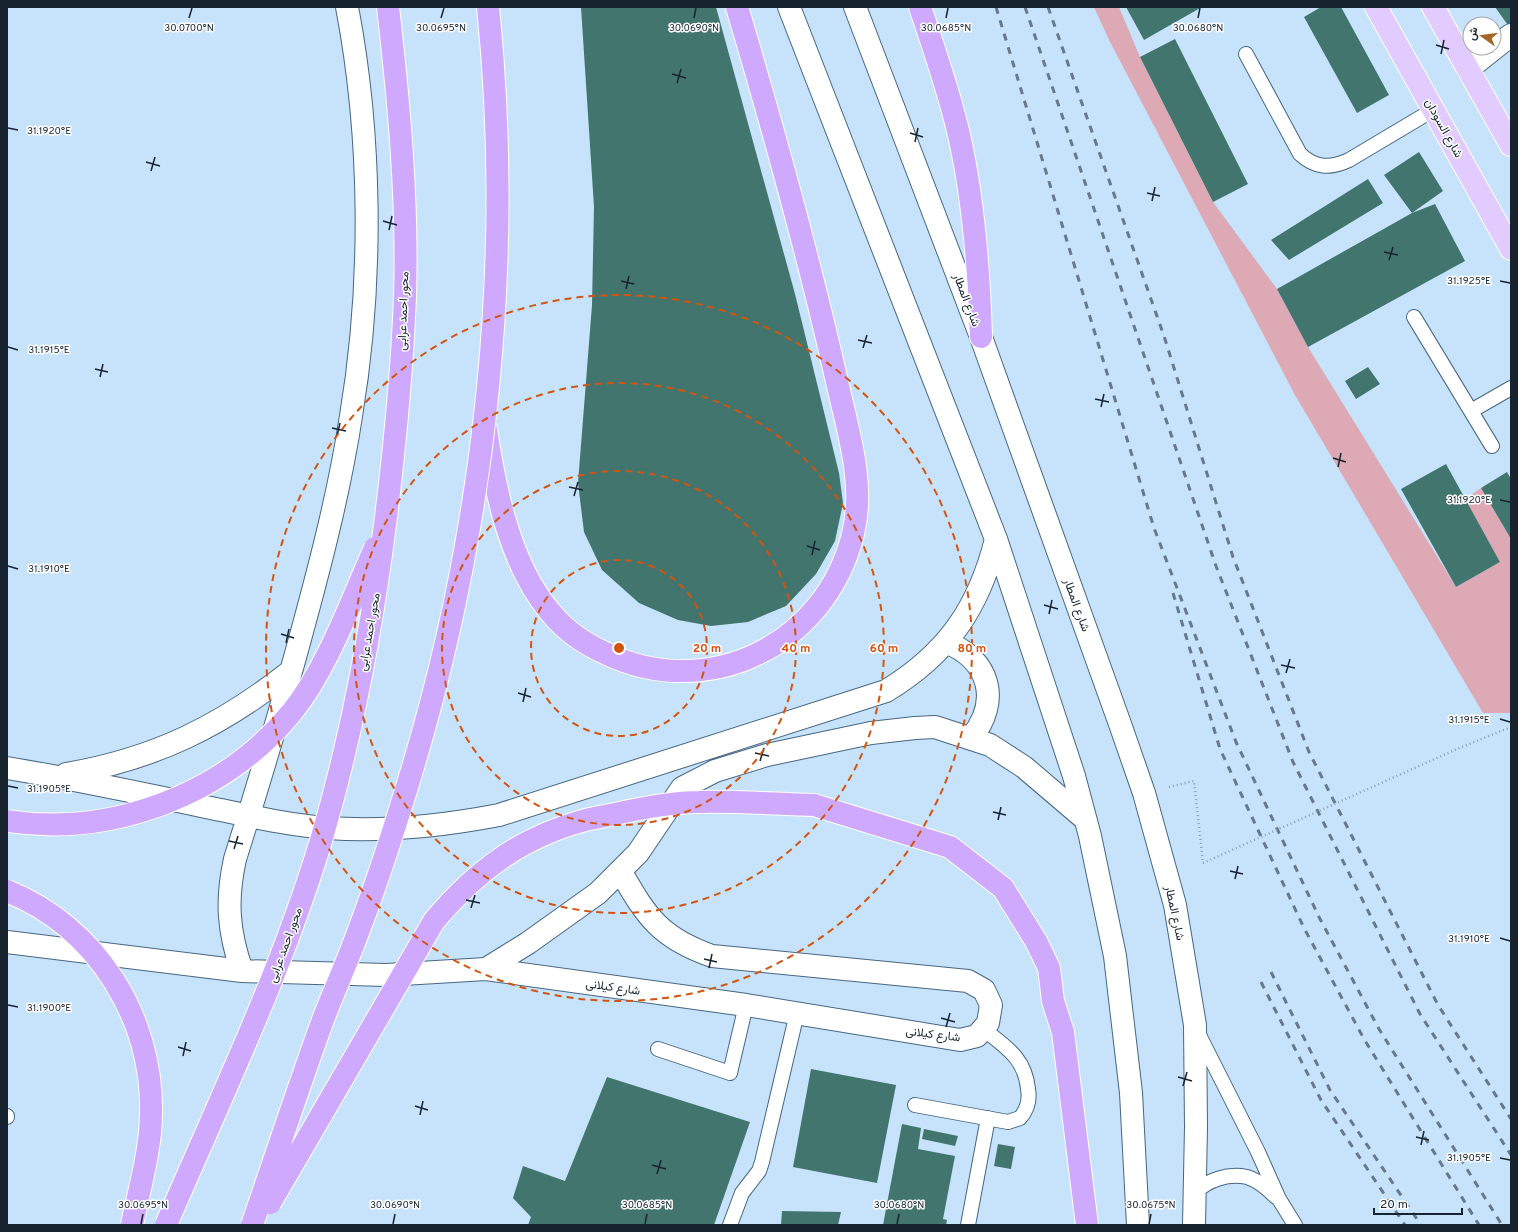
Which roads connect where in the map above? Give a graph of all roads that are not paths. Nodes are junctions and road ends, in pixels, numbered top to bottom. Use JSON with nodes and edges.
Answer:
{"nodes":[{"id":1,"x":347,"y":7,"type":"edge"},
{"id":2,"x":388,"y":7,"type":"edge"},
{"id":3,"x":488,"y":7,"type":"edge"},
{"id":4,"x":737,"y":7,"type":"edge"},
{"id":5,"x":789,"y":7,"type":"edge"},
{"id":6,"x":855,"y":7,"type":"edge"},
{"id":7,"x":920,"y":7,"type":"edge"},
{"id":8,"x":1376,"y":7,"type":"edge"},
{"id":9,"x":1433,"y":7,"type":"edge"},
{"id":10,"x":1511,"y":35,"type":"edge"},
{"id":11,"x":1246,"y":54,"type":"dead end"},
{"id":12,"x":1468,"y":69,"type":"junction"},
{"id":13,"x":1433,"y":110,"type":"junction"},
{"id":14,"x":1511,"y":145,"type":"edge"},
{"id":15,"x":1511,"y":249,"type":"edge"},
{"id":16,"x":1414,"y":317,"type":"dead end"},
{"id":17,"x":981,"y":337,"type":"junction"},
{"id":18,"x":1511,"y":388,"type":"edge"},
{"id":19,"x":1471,"y":410,"type":"junction"},
{"id":20,"x":484,"y":418,"type":"junction"},
{"id":21,"x":1492,"y":446,"type":"dead end"},
{"id":22,"x":385,"y":526,"type":"junction"},
{"id":23,"x":996,"y":539,"type":"junction"},
{"id":24,"x":946,"y":642,"type":"junction"},
{"id":25,"x":291,"y":671,"type":"junction"},
{"id":26,"x":971,"y":738,"type":"junction"},
{"id":27,"x":7,"y":768,"type":"edge"},
{"id":28,"x":53,"y":776,"type":"junction"},
{"id":29,"x":248,"y":816,"type":"junction"},
{"id":30,"x":1085,"y":819,"type":"junction"},
{"id":31,"x":7,"y":821,"type":"edge"},
{"id":32,"x":621,"y":872,"type":"junction"},
{"id":33,"x":7,"y":891,"type":"edge"},
{"id":34,"x":7,"y":942,"type":"edge"},
{"id":35,"x":486,"y":969,"type":"junction"},
{"id":36,"x":242,"y":971,"type":"junction"},
{"id":37,"x":746,"y":1006,"type":"junction"},
{"id":38,"x":797,"y":1013,"type":"junction"},
{"id":39,"x":1194,"y":1025,"type":"junction"},
{"id":40,"x":983,"y":1029,"type":"junction"},
{"id":41,"x":658,"y":1049,"type":"dead end"},
{"id":42,"x":915,"y":1105,"type":"dead end"},
{"id":43,"x":988,"y":1118,"type":"junction"},
{"id":44,"x":1194,"y":1193,"type":"junction"},
{"id":45,"x":1279,"y":1200,"type":"junction"},
{"id":46,"x":132,"y":1225,"type":"edge"},
{"id":47,"x":166,"y":1225,"type":"edge"},
{"id":48,"x":252,"y":1225,"type":"edge"},
{"id":49,"x":258,"y":1225,"type":"edge"},
{"id":50,"x":730,"y":1225,"type":"edge"},
{"id":51,"x":968,"y":1225,"type":"edge"},
{"id":52,"x":1087,"y":1225,"type":"edge"},
{"id":53,"x":1138,"y":1225,"type":"edge"},
{"id":54,"x":1194,"y":1225,"type":"edge"},
{"id":55,"x":1296,"y":1225,"type":"edge"}],
"edges":[{"from":1,"to":25,"type":"street"},
{"from":2,"to":22,"type":"highway","name":"محور احمد عرابى","bridge":true},
{"from":3,"to":20,"type":"highway","bridge":true},
{"from":4,"to":20,"type":"highway","bridge":true},
{"from":5,"to":23,"type":"street"},
{"from":6,"to":17,"type":"street","name":"شارع المطار"},
{"from":7,"to":17,"type":"highway"},
{"from":8,"to":13,"type":"main road","name":"شارع السودان"},
{"from":9,"to":12,"type":"main road"},
{"from":10,"to":12,"type":"street"},
{"from":11,"to":13,"type":"lane"},
{"from":12,"to":14,"type":"main road"},
{"from":13,"to":15,"type":"main road","name":"شارع السودان"},
{"from":16,"to":19,"type":"lane"},
{"from":17,"to":39,"type":"street","name":"شارع المطار"},
{"from":18,"to":19,"type":"lane"},
{"from":19,"to":21,"type":"lane"},
{"from":20,"to":48,"type":"highway","bridge":true},
{"from":22,"to":31,"type":"highway","bridge":true},
{"from":22,"to":47,"type":"highway","name":"محور احمد عرابى","bridge":true},
{"from":23,"to":24,"type":"street"},
{"from":23,"to":30,"type":"street"},
{"from":24,"to":26,"type":"street"},
{"from":24,"to":29,"type":"street"},
{"from":25,"to":28,"type":"street"},
{"from":25,"to":29,"type":"street"},
{"from":26,"to":30,"type":"street"},
{"from":26,"to":32,"type":"street"},
{"from":27,"to":28,"type":"street"},
{"from":28,"to":29,"type":"street"},
{"from":29,"to":36,"type":"street"},
{"from":30,"to":53,"type":"street"},
{"from":32,"to":35,"type":"street"},
{"from":32,"to":40,"type":"street"},
{"from":33,"to":46,"type":"highway","bridge":true},
{"from":34,"to":36,"type":"street","name":"شارع كيلانى"},
{"from":35,"to":36,"type":"street","name":"شارع كيلانى"},
{"from":35,"to":37,"type":"street","name":"شارع كيلانى"},
{"from":37,"to":38,"type":"street","name":"شارع كيلانى"},
{"from":37,"to":41,"type":"lane"},
{"from":38,"to":40,"type":"street","name":"شارع كيلانى"},
{"from":38,"to":50,"type":"lane"},
{"from":39,"to":44,"type":"street","name":"شارع المطار"},
{"from":39,"to":45,"type":"lane"},
{"from":40,"to":43,"type":"lane"},
{"from":42,"to":43,"type":"lane"},
{"from":43,"to":51,"type":"lane"},
{"from":44,"to":45,"type":"lane"},
{"from":44,"to":54,"type":"street","name":"شارع المطار"},
{"from":45,"to":55,"type":"lane"},
{"from":49,"to":52,"type":"highway","bridge":true}]}
